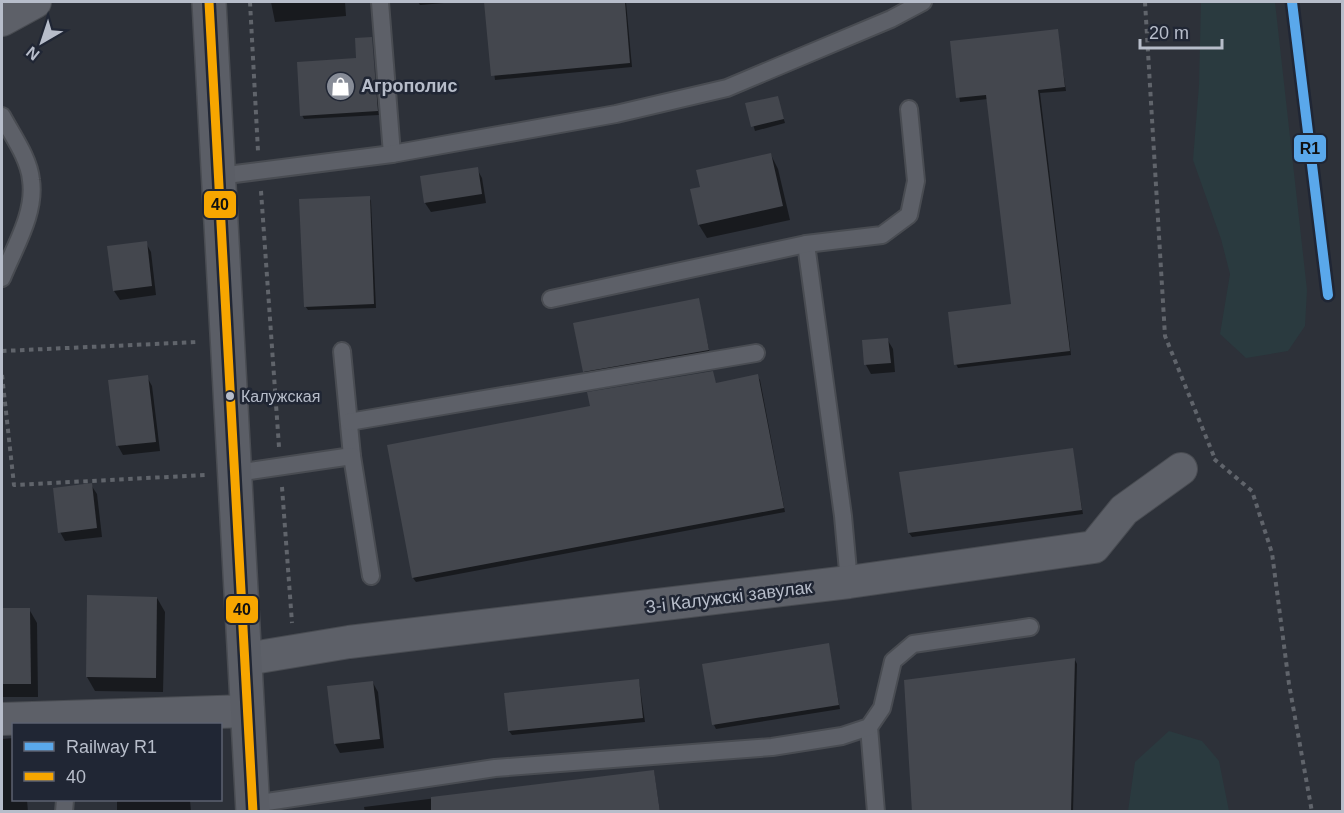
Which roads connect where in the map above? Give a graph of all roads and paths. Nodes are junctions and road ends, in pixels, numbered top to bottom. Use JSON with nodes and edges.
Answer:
{"nodes":[{"id":1,"x":35,"y":2,"type":"edge"},
{"id":2,"x":209,"y":2,"type":"edge"},
{"id":3,"x":250,"y":2,"type":"edge"},
{"id":4,"x":380,"y":2,"type":"edge"},
{"id":5,"x":923,"y":2,"type":"edge"},
{"id":6,"x":1144,"y":2,"type":"edge"},
{"id":7,"x":2,"y":20,"type":"edge"},
{"id":8,"x":909,"y":109,"type":"dead end"},
{"id":9,"x":2,"y":116,"type":"edge"},
{"id":10,"x":392,"y":154,"type":"junction"},
{"id":11,"x":259,"y":171,"type":"junction"},
{"id":12,"x":219,"y":176,"type":"junction"},
{"id":13,"x":806,"y":244,"type":"junction"},
{"id":14,"x":2,"y":278,"type":"edge"},
{"id":15,"x":551,"y":299,"type":"dead end"},
{"id":16,"x":229,"y":340,"type":"junction"},
{"id":17,"x":2,"y":351,"type":"edge"},
{"id":18,"x":342,"y":351,"type":"dead end"},
{"id":19,"x":756,"y":353,"type":"dead end"},
{"id":20,"x":2,"y":375,"type":"edge"},
{"id":21,"x":349,"y":422,"type":"junction"},
{"id":22,"x":352,"y":456,"type":"junction"},
{"id":23,"x":1215,"y":459,"type":"junction"},
{"id":24,"x":280,"y":466,"type":"junction"},
{"id":25,"x":1181,"y":469,"type":"joint"},
{"id":26,"x":236,"y":473,"type":"junction"},
{"id":27,"x":370,"y":576,"type":"dead end"},
{"id":28,"x":849,"y":582,"type":"junction"},
{"id":29,"x":1030,"y":627,"type":"dead end"},
{"id":30,"x":294,"y":653,"type":"junction"},
{"id":31,"x":246,"y":659,"type":"junction"},
{"id":32,"x":248,"y":711,"type":"junction"},
{"id":33,"x":2,"y":719,"type":"edge"},
{"id":34,"x":69,"y":721,"type":"edge"},
{"id":35,"x":869,"y":727,"type":"junction"},
{"id":36,"x":253,"y":808,"type":"edge"},
{"id":37,"x":876,"y":812,"type":"edge"},
{"id":38,"x":1312,"y":812,"type":"edge"}],
"edges":[{"from":1,"to":7,"type":"street"},
{"from":2,"to":12,"type":"street"},
{"from":3,"to":11,"type":"path"},
{"from":4,"to":10,"type":"lane"},
{"from":5,"to":10,"type":"lane"},
{"from":6,"to":23,"type":"path"},
{"from":8,"to":13,"type":"lane"},
{"from":9,"to":14,"type":"lane"},
{"from":10,"to":11,"type":"lane"},
{"from":11,"to":12,"type":"lane"},
{"from":11,"to":24,"type":"path"},
{"from":12,"to":16,"type":"street"},
{"from":13,"to":15,"type":"lane"},
{"from":13,"to":28,"type":"lane"},
{"from":16,"to":17,"type":"path"},
{"from":16,"to":26,"type":"street"},
{"from":18,"to":21,"type":"lane"},
{"from":19,"to":21,"type":"lane"},
{"from":20,"to":26,"type":"path"},
{"from":21,"to":22,"type":"lane"},
{"from":22,"to":24,"type":"lane"},
{"from":22,"to":27,"type":"lane"},
{"from":23,"to":25,"type":"path"},
{"from":23,"to":38,"type":"path"},
{"from":24,"to":26,"type":"lane"},
{"from":24,"to":30,"type":"path"},
{"from":25,"to":28,"type":"street","name":"3-і Калужскі завулак"},
{"from":26,"to":31,"type":"street"},
{"from":28,"to":30,"type":"street","name":"3-і Калужскі завулак"},
{"from":29,"to":35,"type":"lane"},
{"from":30,"to":31,"type":"street","name":"3-і Калужскі завулак"},
{"from":31,"to":32,"type":"street"},
{"from":32,"to":34,"type":"street"},
{"from":32,"to":36,"type":"street"},
{"from":33,"to":34,"type":"street"},
{"from":35,"to":36,"type":"lane"},
{"from":35,"to":37,"type":"lane"}]}
